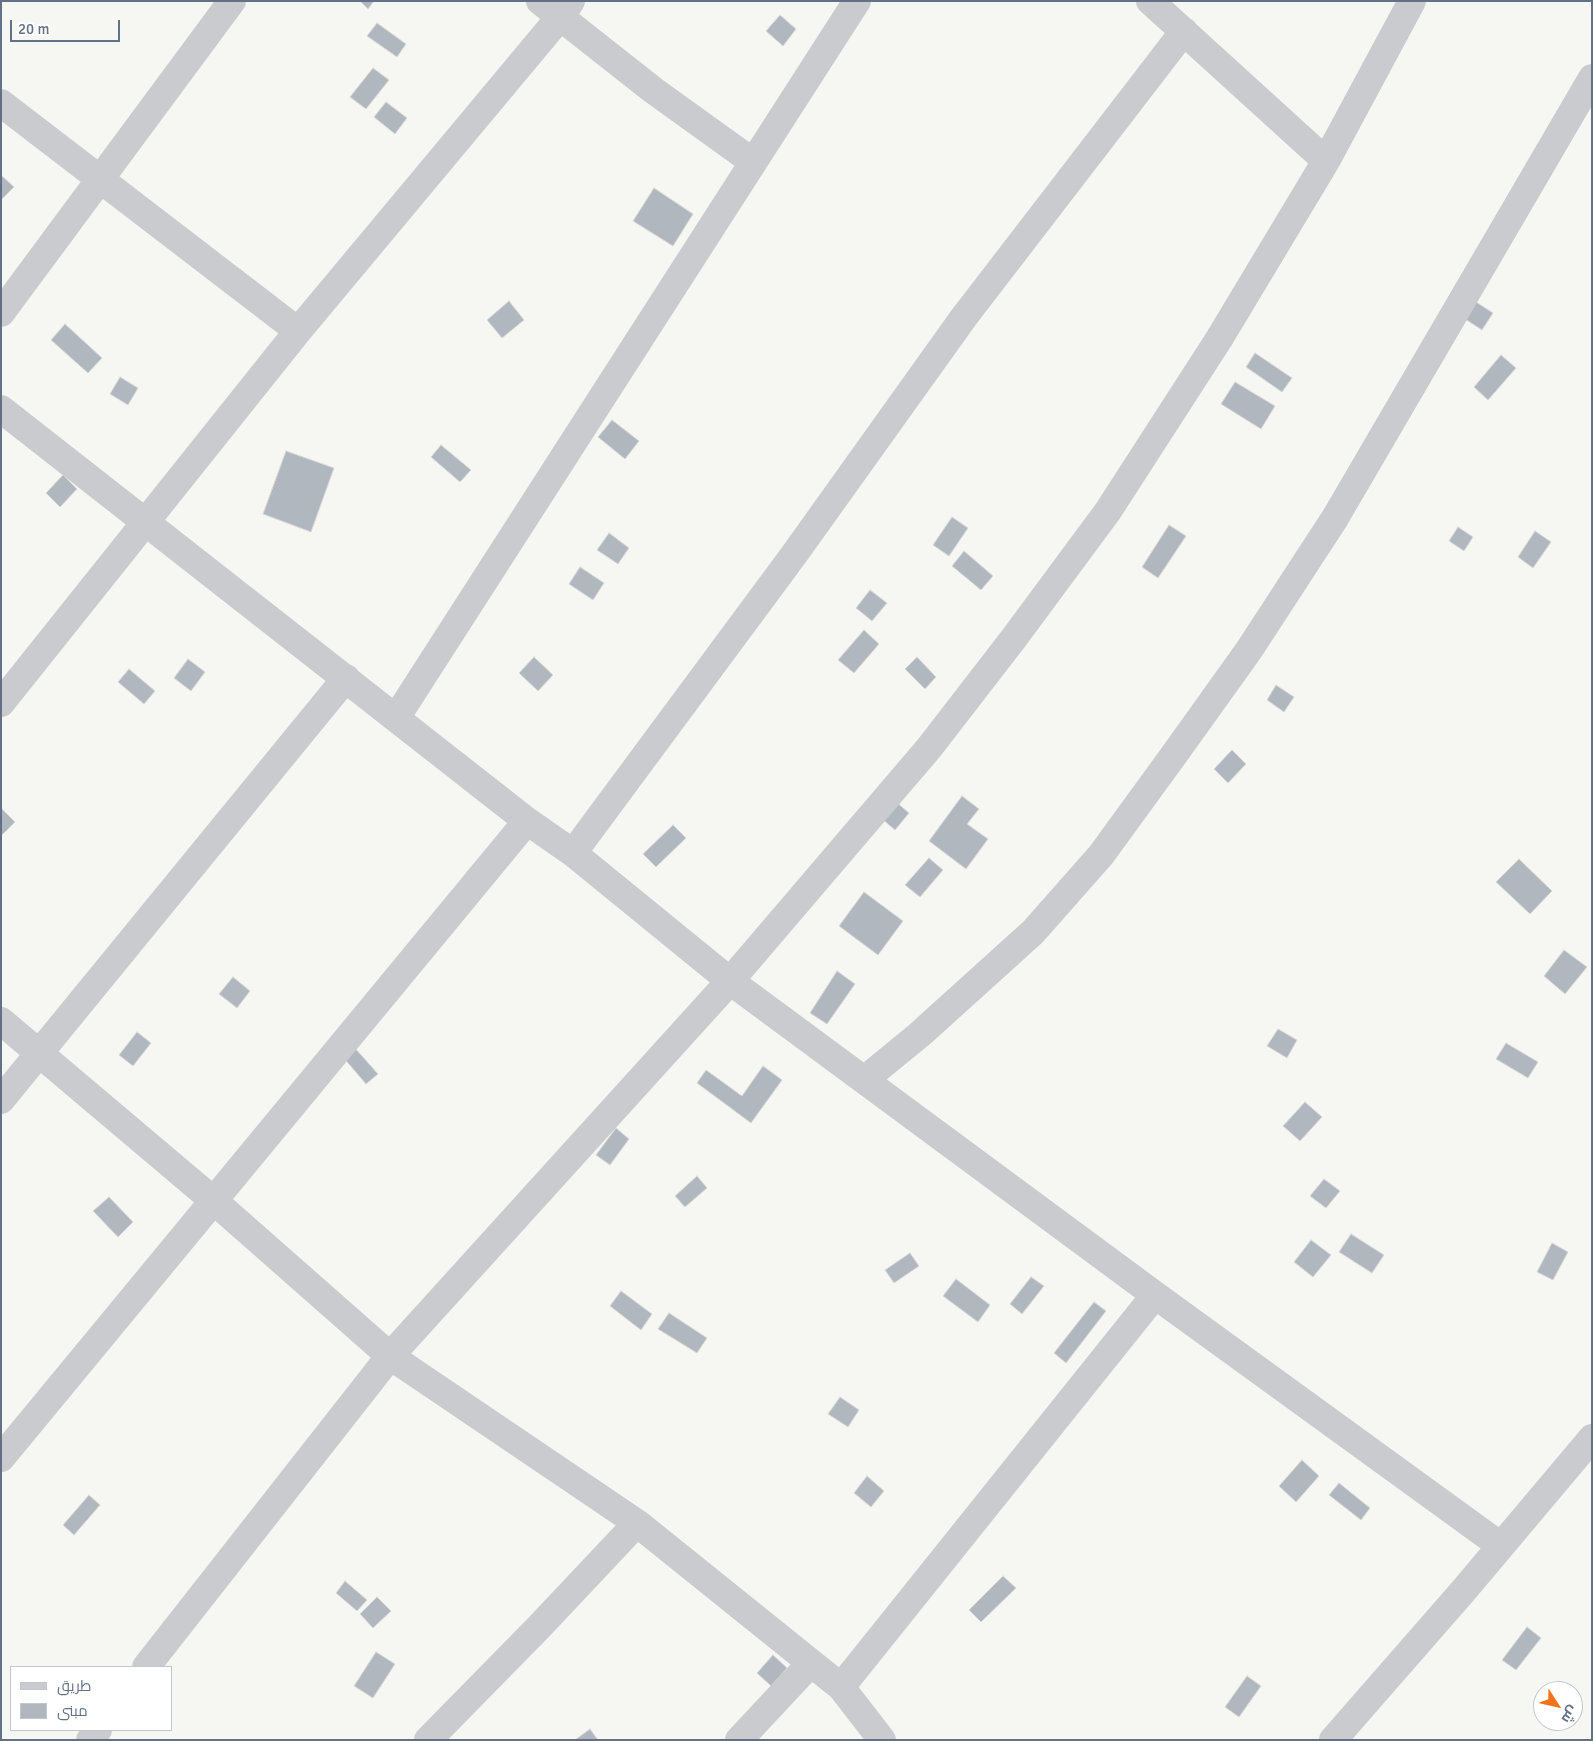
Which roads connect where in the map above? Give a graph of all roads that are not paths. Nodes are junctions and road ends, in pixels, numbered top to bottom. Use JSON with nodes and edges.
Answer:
{"nodes":[{"id":1,"x":232,"y":1,"type":"edge"},
{"id":2,"x":857,"y":1,"type":"edge"},
{"id":3,"x":1150,"y":1,"type":"edge"},
{"id":4,"x":1412,"y":1,"type":"edge"},
{"id":5,"x":557,"y":7,"type":"edge"},
{"id":6,"x":1184,"y":32,"type":"junction"},
{"id":7,"x":1592,"y":78,"type":"edge"},
{"id":8,"x":1,"y":103,"type":"edge"},
{"id":9,"x":1326,"y":161,"type":"junction"},
{"id":10,"x":753,"y":162,"type":"junction"},
{"id":11,"x":100,"y":179,"type":"junction"},
{"id":12,"x":1,"y":313,"type":"edge"},
{"id":13,"x":298,"y":331,"type":"junction"},
{"id":14,"x":1,"y":409,"type":"edge"},
{"id":15,"x":146,"y":522,"type":"junction"},
{"id":16,"x":346,"y":678,"type":"junction"},
{"id":17,"x":1,"y":703,"type":"edge"},
{"id":18,"x":396,"y":718,"type":"junction"},
{"id":19,"x":527,"y":821,"type":"junction"},
{"id":20,"x":573,"y":853,"type":"junction"},
{"id":21,"x":730,"y":981,"type":"junction"},
{"id":22,"x":1,"y":1021,"type":"edge"},
{"id":23,"x":39,"y":1053,"type":"junction"},
{"id":24,"x":864,"y":1080,"type":"junction"},
{"id":25,"x":1,"y":1100,"type":"edge"},
{"id":26,"x":214,"y":1201,"type":"junction"},
{"id":27,"x":1155,"y":1295,"type":"junction"},
{"id":28,"x":390,"y":1356,"type":"junction"},
{"id":29,"x":1592,"y":1438,"type":"edge"},
{"id":30,"x":1,"y":1458,"type":"edge"},
{"id":31,"x":637,"y":1523,"type":"junction"},
{"id":32,"x":1501,"y":1546,"type":"junction"},
{"id":33,"x":811,"y":1663,"type":"junction"},
{"id":34,"x":147,"y":1666,"type":"edge"},
{"id":35,"x":841,"y":1687,"type":"junction"},
{"id":36,"x":428,"y":1740,"type":"edge"},
{"id":37,"x":738,"y":1740,"type":"edge"},
{"id":38,"x":882,"y":1740,"type":"edge"},
{"id":39,"x":1333,"y":1740,"type":"edge"}],
"edges":[{"from":1,"to":11,"type":"street"},
{"from":2,"to":10,"type":"street"},
{"from":3,"to":6,"type":"street"},
{"from":4,"to":9,"type":"street"},
{"from":5,"to":10,"type":"street"},
{"from":5,"to":13,"type":"street"},
{"from":6,"to":9,"type":"street"},
{"from":6,"to":20,"type":"street"},
{"from":7,"to":24,"type":"street"},
{"from":8,"to":11,"type":"street"},
{"from":9,"to":21,"type":"street"},
{"from":10,"to":18,"type":"street"},
{"from":11,"to":12,"type":"street"},
{"from":11,"to":13,"type":"street"},
{"from":13,"to":15,"type":"street"},
{"from":14,"to":15,"type":"street"},
{"from":15,"to":16,"type":"street"},
{"from":15,"to":17,"type":"street"},
{"from":16,"to":18,"type":"street"},
{"from":16,"to":23,"type":"street"},
{"from":18,"to":19,"type":"street"},
{"from":19,"to":20,"type":"street"},
{"from":19,"to":26,"type":"street"},
{"from":20,"to":21,"type":"street"},
{"from":21,"to":24,"type":"street"},
{"from":21,"to":28,"type":"street"},
{"from":22,"to":23,"type":"street"},
{"from":23,"to":25,"type":"street"},
{"from":23,"to":26,"type":"street"},
{"from":24,"to":27,"type":"street"},
{"from":26,"to":28,"type":"street"},
{"from":26,"to":30,"type":"street"},
{"from":27,"to":32,"type":"street"},
{"from":27,"to":35,"type":"street"},
{"from":28,"to":31,"type":"street"},
{"from":28,"to":34,"type":"street"},
{"from":29,"to":32,"type":"street"},
{"from":31,"to":33,"type":"street"},
{"from":31,"to":36,"type":"street"},
{"from":32,"to":39,"type":"street"},
{"from":33,"to":35,"type":"street"},
{"from":33,"to":37,"type":"street"},
{"from":35,"to":38,"type":"street"}]}
